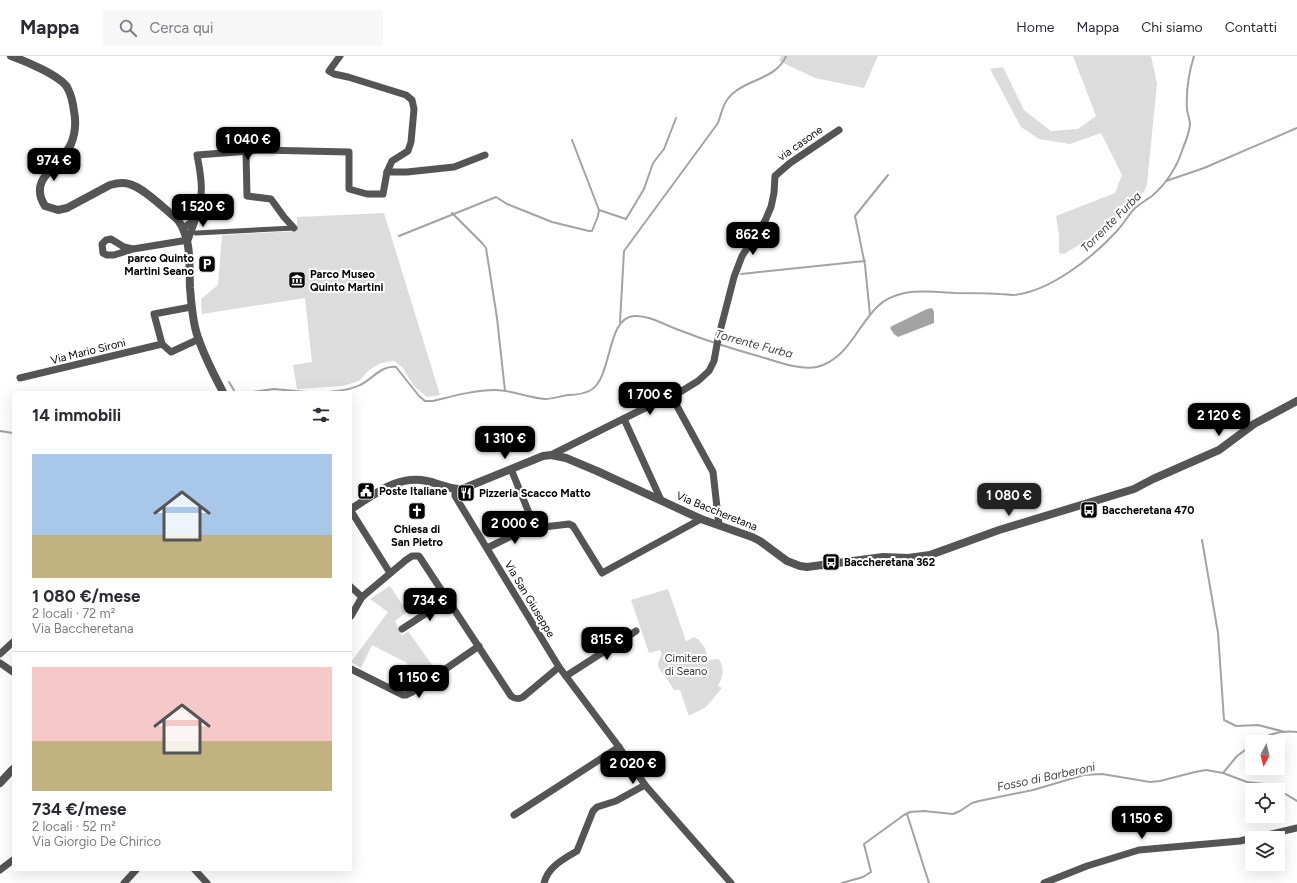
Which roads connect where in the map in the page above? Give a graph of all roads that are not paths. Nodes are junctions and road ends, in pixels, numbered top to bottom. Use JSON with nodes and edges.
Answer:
{"nodes":[{"id":1,"x":11,"y":56,"type":"edge"},
{"id":2,"x":340,"y":56,"type":"edge"},
{"id":3,"x":839,"y":130,"type":"dead end"},
{"id":4,"x":246,"y":152,"type":"junction"},
{"id":5,"x":485,"y":155,"type":"dead end"},
{"id":6,"x":387,"y":172,"type":"junction"},
{"id":7,"x":197,"y":211,"type":"junction"},
{"id":8,"x":184,"y":228,"type":"junction"},
{"id":9,"x":294,"y":228,"type":"joint"},
{"id":10,"x":196,"y":233,"type":"dead end"},
{"id":11,"x":188,"y":240,"type":"junction"},
{"id":12,"x":133,"y":249,"type":"dead end"},
{"id":13,"x":191,"y":307,"type":"junction"},
{"id":14,"x":199,"y":339,"type":"junction"},
{"id":15,"x":162,"y":344,"type":"junction"},
{"id":16,"x":20,"y":378,"type":"dead end"},
{"id":17,"x":223,"y":391,"type":"edge"},
{"id":18,"x":672,"y":397,"type":"junction"},
{"id":19,"x":1297,"y":401,"type":"edge"},
{"id":20,"x":624,"y":419,"type":"junction"},
{"id":21,"x":551,"y":455,"type":"junction"},
{"id":22,"x":511,"y":469,"type":"junction"},
{"id":23,"x":454,"y":492,"type":"junction"},
{"id":24,"x":661,"y":500,"type":"junction"},
{"id":25,"x":352,"y":509,"type":"edge"},
{"id":26,"x":352,"y":512,"type":"edge"},
{"id":27,"x":701,"y":519,"type":"junction"},
{"id":28,"x":534,"y":525,"type":"junction"},
{"id":29,"x":719,"y":525,"type":"junction"},
{"id":30,"x":487,"y":548,"type":"junction"},
{"id":31,"x":390,"y":573,"type":"junction"},
{"id":32,"x":352,"y":588,"type":"edge"},
{"id":33,"x":362,"y":597,"type":"junction"},
{"id":34,"x":448,"y":599,"type":"junction"},
{"id":35,"x":352,"y":614,"type":"edge"},
{"id":36,"x":402,"y":629,"type":"dead end"},
{"id":37,"x":636,"y":630,"type":"dead end"},
{"id":38,"x":12,"y":643,"type":"edge"},
{"id":39,"x":479,"y":646,"type":"junction"},
{"id":40,"x":0,"y":654,"type":"edge"},
{"id":41,"x":0,"y":663,"type":"edge"},
{"id":42,"x":559,"y":668,"type":"junction"},
{"id":43,"x":352,"y":669,"type":"edge"},
{"id":44,"x":12,"y":671,"type":"edge"},
{"id":45,"x":566,"y":676,"type":"junction"},
{"id":46,"x":619,"y":747,"type":"junction"},
{"id":47,"x":12,"y":770,"type":"edge"},
{"id":48,"x":0,"y":783,"type":"edge"},
{"id":49,"x":645,"y":785,"type":"junction"},
{"id":50,"x":514,"y":815,"type":"dead end"},
{"id":51,"x":1297,"y":828,"type":"edge"},
{"id":52,"x":1284,"y":831,"type":"edge"},
{"id":53,"x":1245,"y":840,"type":"edge"},
{"id":54,"x":12,"y":861,"type":"edge"},
{"id":55,"x":0,"y":870,"type":"edge"},
{"id":56,"x":135,"y":871,"type":"edge"},
{"id":57,"x":196,"y":871,"type":"edge"},
{"id":58,"x":124,"y":883,"type":"edge"},
{"id":59,"x":207,"y":883,"type":"edge"},
{"id":60,"x":544,"y":883,"type":"edge"},
{"id":61,"x":731,"y":883,"type":"edge"},
{"id":62,"x":1044,"y":883,"type":"edge"}],
"edges":[{"from":1,"to":8,"type":"street"},
{"from":2,"to":6,"type":"street"},
{"from":3,"to":18,"type":"street","name":"via casone"},
{"from":4,"to":6,"type":"street"},
{"from":4,"to":7,"type":"street"},
{"from":4,"to":9,"type":"street"},
{"from":5,"to":6,"type":"street"},
{"from":7,"to":8,"type":"street"},
{"from":7,"to":11,"type":"street"},
{"from":8,"to":11,"type":"street"},
{"from":9,"to":10,"type":"street"},
{"from":11,"to":12,"type":"street"},
{"from":11,"to":13,"type":"street"},
{"from":13,"to":14,"type":"street"},
{"from":13,"to":15,"type":"street"},
{"from":14,"to":15,"type":"street","name":"Via Mario Sironi"},
{"from":14,"to":17,"type":"street"},
{"from":15,"to":16,"type":"street","name":"Via Mario Sironi"},
{"from":18,"to":20,"type":"street"},
{"from":18,"to":29,"type":"street"},
{"from":19,"to":29,"type":"street","name":"Via Baccheretana"},
{"from":20,"to":21,"type":"street"},
{"from":20,"to":24,"type":"street"},
{"from":21,"to":22,"type":"street"},
{"from":21,"to":24,"type":"street","name":"Via Baccheretana"},
{"from":22,"to":23,"type":"street"},
{"from":22,"to":28,"type":"street"},
{"from":23,"to":25,"type":"street"},
{"from":23,"to":30,"type":"street","name":"Via San Giuseppe"},
{"from":24,"to":27,"type":"street","name":"Via Baccheretana"},
{"from":26,"to":31,"type":"street"},
{"from":27,"to":28,"type":"street"},
{"from":27,"to":29,"type":"street","name":"Via Baccheretana"},
{"from":28,"to":30,"type":"street"},
{"from":30,"to":42,"type":"street","name":"Via San Giuseppe"},
{"from":31,"to":33,"type":"street"},
{"from":31,"to":34,"type":"street"},
{"from":32,"to":33,"type":"street"},
{"from":33,"to":35,"type":"street"},
{"from":34,"to":36,"type":"street"},
{"from":34,"to":39,"type":"street"},
{"from":37,"to":45,"type":"street"},
{"from":38,"to":40,"type":"street"},
{"from":39,"to":42,"type":"street"},
{"from":39,"to":43,"type":"street"},
{"from":41,"to":44,"type":"street"},
{"from":42,"to":45,"type":"street","name":"Via San Giuseppe"},
{"from":45,"to":46,"type":"street","name":"Via San Giuseppe"},
{"from":46,"to":49,"type":"street","name":"Via San Giuseppe"},
{"from":46,"to":50,"type":"street"},
{"from":47,"to":48,"type":"street"},
{"from":49,"to":60,"type":"street"},
{"from":49,"to":61,"type":"street","name":"Via San Giuseppe"},
{"from":51,"to":52,"type":"street"},
{"from":53,"to":62,"type":"street"},
{"from":54,"to":55,"type":"street"},
{"from":56,"to":58,"type":"street"},
{"from":57,"to":59,"type":"street"}]}
